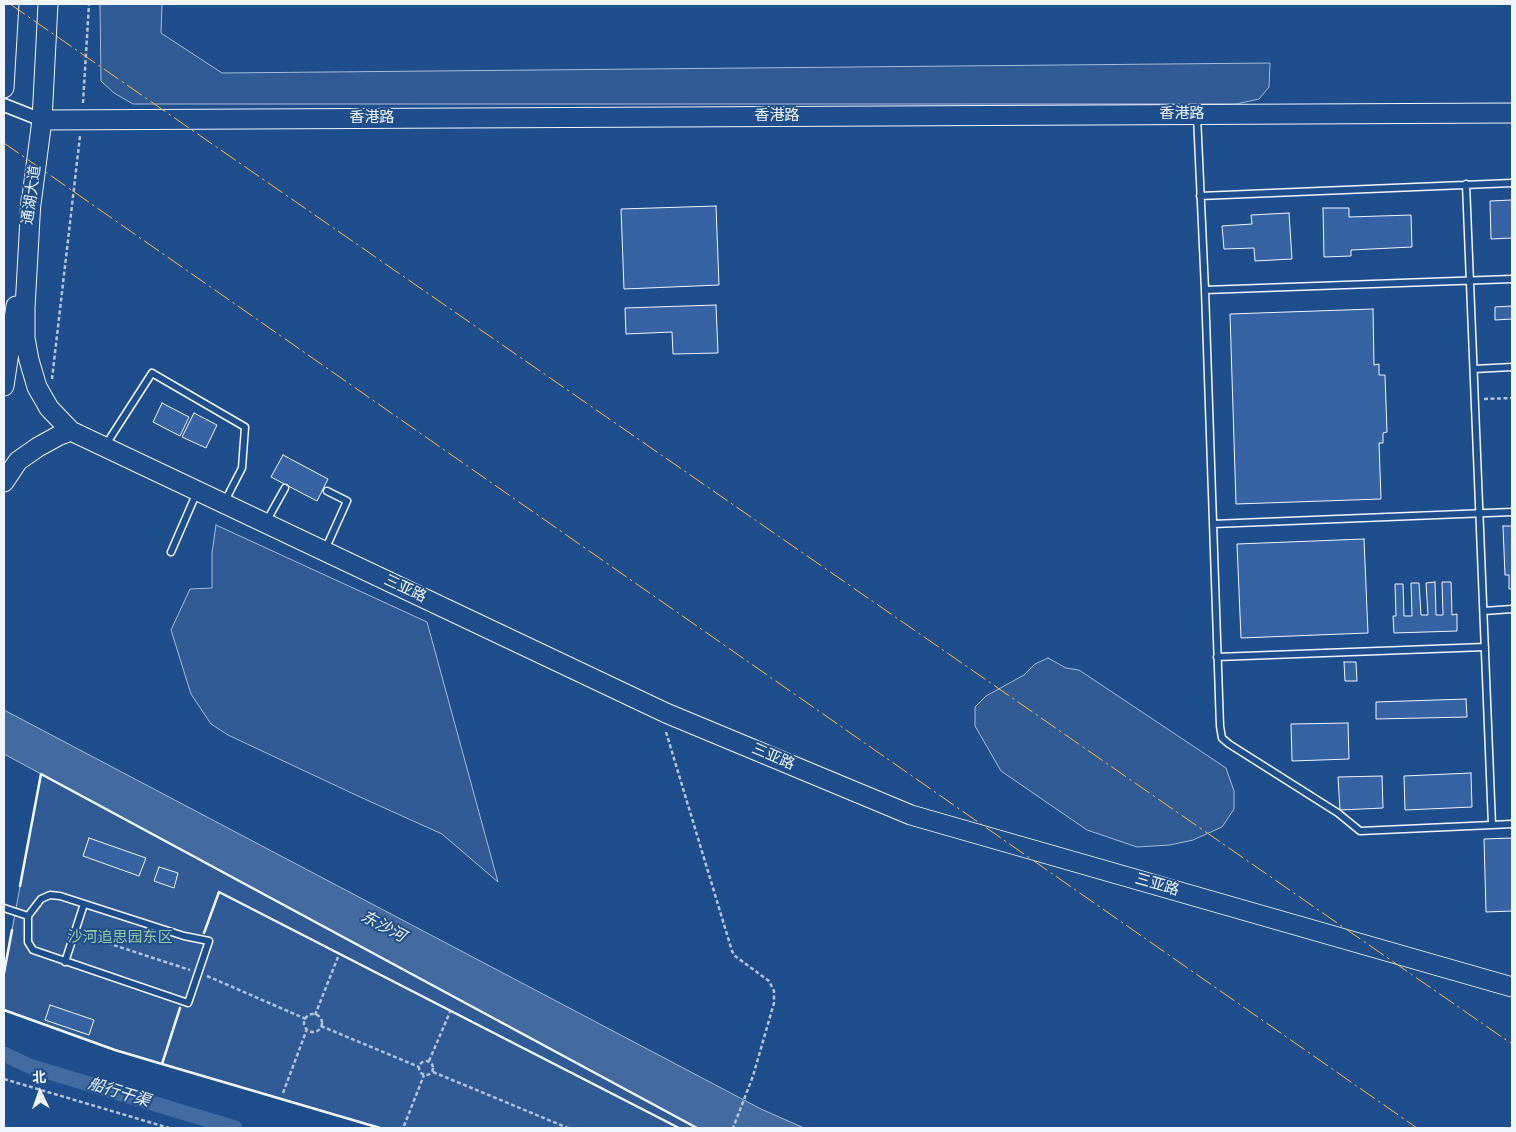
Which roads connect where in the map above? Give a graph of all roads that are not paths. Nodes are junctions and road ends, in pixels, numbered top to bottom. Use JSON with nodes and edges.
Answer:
{"nodes":[{"id":1,"x":9,"y":4,"type":"edge"},
{"id":2,"x":48,"y":4,"type":"edge"},
{"id":3,"x":4,"y":88,"type":"edge"},
{"id":4,"x":4,"y":104,"type":"edge"},
{"id":5,"x":1512,"y":113,"type":"edge"},
{"id":6,"x":1197,"y":114,"type":"junction"},
{"id":7,"x":42,"y":120,"type":"junction"},
{"id":8,"x":1512,"y":183,"type":"edge"},
{"id":9,"x":1466,"y":184,"type":"junction"},
{"id":10,"x":1200,"y":196,"type":"junction"},
{"id":11,"x":31,"y":200,"type":"junction"},
{"id":12,"x":1512,"y":279,"type":"edge"},
{"id":13,"x":1470,"y":280,"type":"junction"},
{"id":14,"x":1204,"y":290,"type":"junction"},
{"id":15,"x":1512,"y":367,"type":"edge"},
{"id":16,"x":1474,"y":369,"type":"junction"},
{"id":17,"x":4,"y":386,"type":"edge"},
{"id":18,"x":71,"y":431,"type":"junction"},
{"id":19,"x":104,"y":447,"type":"junction"},
{"id":20,"x":4,"y":482,"type":"edge"},
{"id":21,"x":285,"y":488,"type":"dead end"},
{"id":22,"x":197,"y":491,"type":"junction"},
{"id":23,"x":327,"y":491,"type":"dead end"},
{"id":24,"x":223,"y":503,"type":"junction"},
{"id":25,"x":1512,"y":512,"type":"edge"},
{"id":26,"x":1480,"y":513,"type":"junction"},
{"id":27,"x":266,"y":524,"type":"junction"},
{"id":28,"x":1213,"y":524,"type":"junction"},
{"id":29,"x":325,"y":551,"type":"junction"},
{"id":30,"x":172,"y":552,"type":"dead end"},
{"id":31,"x":1512,"y":609,"type":"edge"},
{"id":32,"x":1484,"y":610,"type":"junction"},
{"id":33,"x":1485,"y":646,"type":"junction"},
{"id":34,"x":1217,"y":657,"type":"junction"},
{"id":35,"x":1512,"y":824,"type":"edge"},
{"id":36,"x":1492,"y":825,"type":"junction"},
{"id":37,"x":84,"y":904,"type":"junction"},
{"id":38,"x":4,"y":908,"type":"edge"},
{"id":39,"x":28,"y":916,"type":"junction"},
{"id":40,"x":66,"y":962,"type":"junction"},
{"id":41,"x":1512,"y":986,"type":"edge"}],
"edges":[{"from":1,"to":3,"type":"street"},
{"from":2,"to":7,"type":"street","name":"通湖大道"},
{"from":4,"to":7,"type":"street"},
{"from":5,"to":6,"type":"street","name":"香港路"},
{"from":6,"to":7,"type":"street","name":"香港路"},
{"from":6,"to":10,"type":"lane"},
{"from":7,"to":11,"type":"street","name":"通湖大道"},
{"from":8,"to":9,"type":"lane"},
{"from":9,"to":10,"type":"lane"},
{"from":9,"to":13,"type":"lane"},
{"from":10,"to":14,"type":"lane"},
{"from":11,"to":17,"type":"street","name":"通湖大道"},
{"from":11,"to":18,"type":"street"},
{"from":12,"to":13,"type":"lane"},
{"from":13,"to":14,"type":"lane"},
{"from":13,"to":16,"type":"lane"},
{"from":14,"to":28,"type":"lane"},
{"from":15,"to":16,"type":"lane"},
{"from":16,"to":26,"type":"lane"},
{"from":18,"to":19,"type":"street","name":"三亚路"},
{"from":18,"to":20,"type":"street"},
{"from":19,"to":22,"type":"street","name":"三亚路"},
{"from":19,"to":24,"type":"lane"},
{"from":21,"to":27,"type":"lane"},
{"from":22,"to":24,"type":"street","name":"三亚路"},
{"from":22,"to":30,"type":"lane"},
{"from":23,"to":29,"type":"lane"},
{"from":24,"to":27,"type":"street","name":"三亚路"},
{"from":25,"to":26,"type":"lane"},
{"from":26,"to":28,"type":"lane"},
{"from":26,"to":32,"type":"lane"},
{"from":27,"to":29,"type":"street","name":"三亚路"},
{"from":28,"to":34,"type":"lane"},
{"from":29,"to":41,"type":"street","name":"三亚路"},
{"from":31,"to":32,"type":"lane"},
{"from":32,"to":33,"type":"lane"},
{"from":33,"to":34,"type":"lane"},
{"from":33,"to":36,"type":"lane"},
{"from":34,"to":36,"type":"lane"},
{"from":35,"to":36,"type":"lane"},
{"from":37,"to":39,"type":"lane"},
{"from":37,"to":40,"type":"lane"},
{"from":37,"to":40,"type":"lane"},
{"from":38,"to":39,"type":"lane"},
{"from":39,"to":40,"type":"lane"}]}
